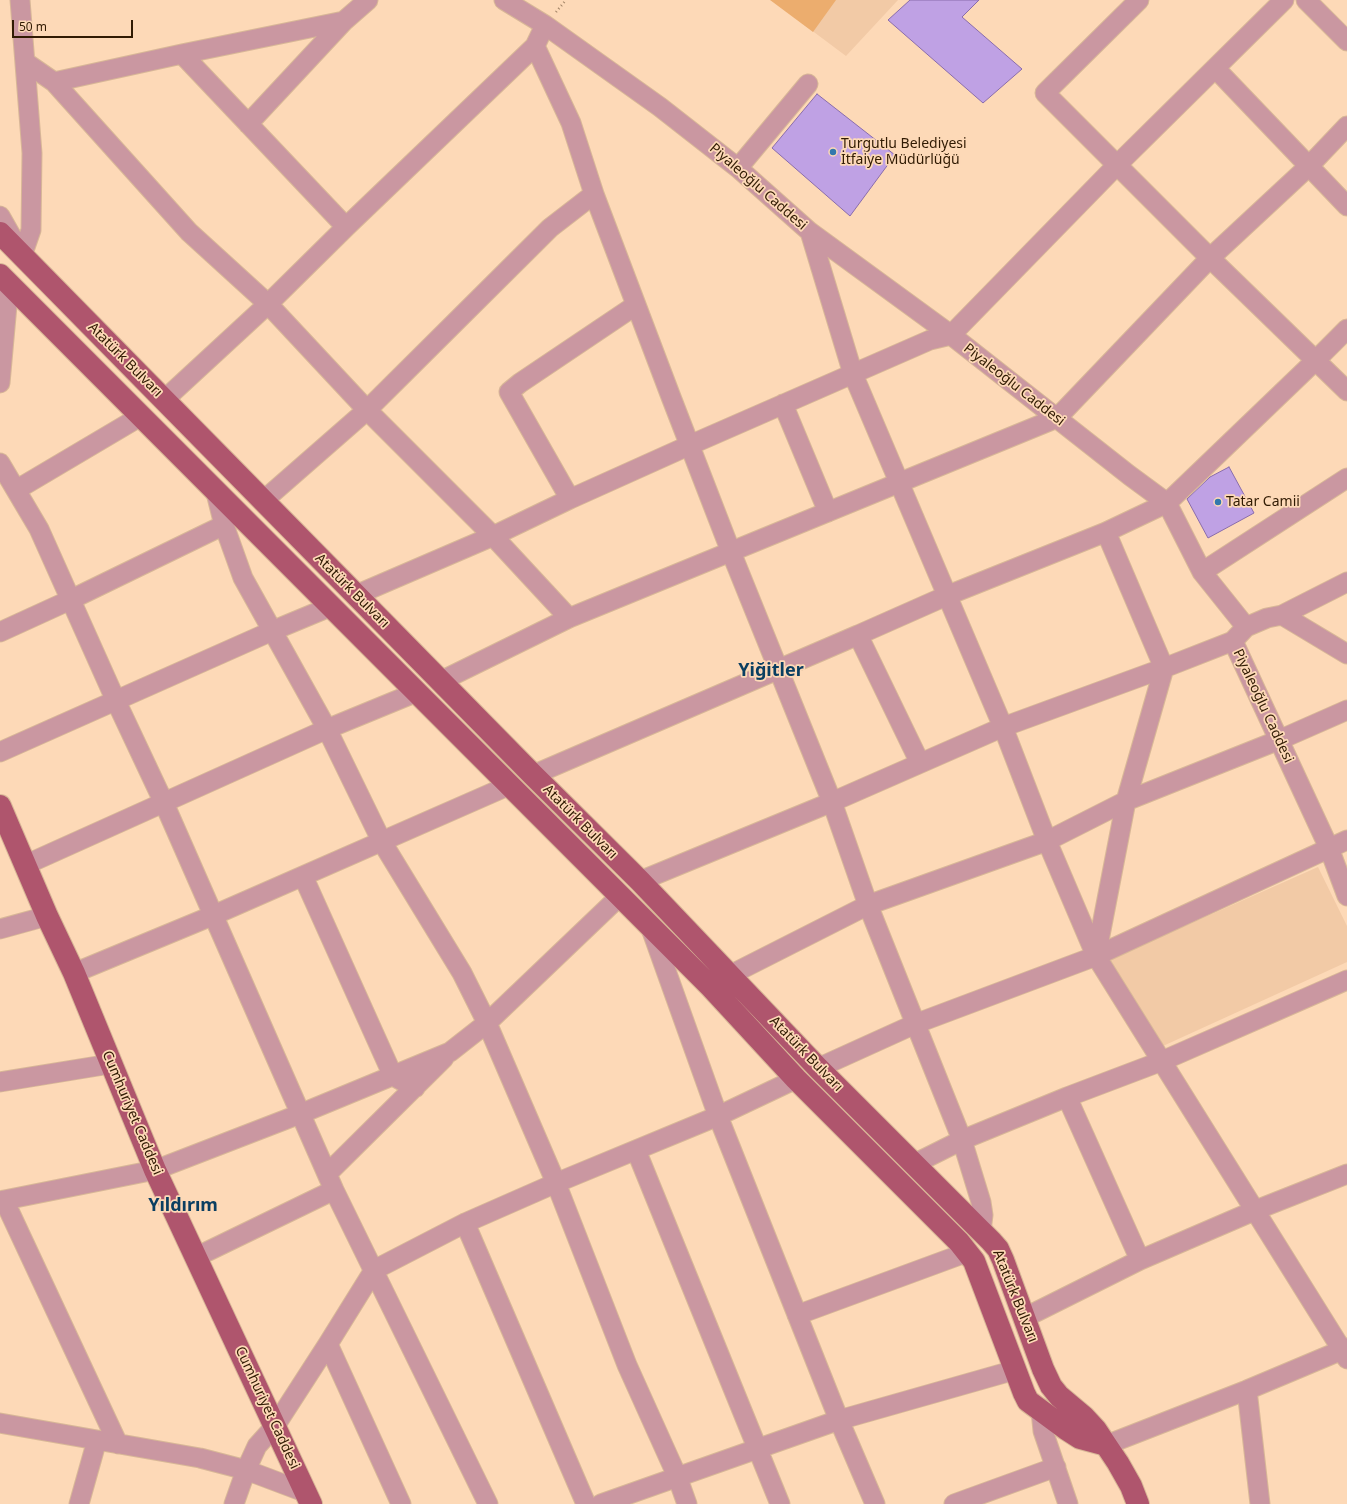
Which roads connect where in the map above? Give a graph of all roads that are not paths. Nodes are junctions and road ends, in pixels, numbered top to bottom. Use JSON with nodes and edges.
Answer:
{"nodes":[{"id":1,"x":20,"y":0,"type":"edge"},
{"id":2,"x":368,"y":0,"type":"edge"},
{"id":3,"x":504,"y":0,"type":"edge"},
{"id":4,"x":1140,"y":0,"type":"edge"},
{"id":5,"x":1284,"y":0,"type":"edge"},
{"id":6,"x":1306,"y":0,"type":"edge"},
{"id":7,"x":344,"y":21,"type":"junction"},
{"id":8,"x":546,"y":25,"type":"junction"},
{"id":9,"x":1347,"y":41,"type":"edge"},
{"id":10,"x":535,"y":46,"type":"junction"},
{"id":11,"x":182,"y":54,"type":"junction"},
{"id":12,"x":25,"y":62,"type":"junction"},
{"id":13,"x":1215,"y":68,"type":"junction"},
{"id":14,"x":54,"y":82,"type":"junction"},
{"id":15,"x":808,"y":84,"type":"dead end"},
{"id":16,"x":248,"y":124,"type":"junction"},
{"id":17,"x":1347,"y":126,"type":"edge"},
{"id":18,"x":1117,"y":165,"type":"junction"},
{"id":19,"x":1309,"y":166,"type":"junction"},
{"id":20,"x":738,"y":168,"type":"junction"},
{"id":21,"x":594,"y":194,"type":"junction"},
{"id":22,"x":1347,"y":206,"type":"edge"},
{"id":23,"x":0,"y":216,"type":"edge"},
{"id":24,"x":346,"y":226,"type":"junction"},
{"id":25,"x":810,"y":232,"type":"junction"},
{"id":26,"x":0,"y":233,"type":"edge"},
{"id":27,"x":22,"y":256,"type":"junction"},
{"id":28,"x":1210,"y":258,"type":"junction"},
{"id":29,"x":4,"y":279,"type":"edge"},
{"id":30,"x":268,"y":304,"type":"junction"},
{"id":31,"x":636,"y":305,"type":"junction"},
{"id":32,"x":1347,"y":329,"type":"edge"},
{"id":33,"x":951,"y":335,"type":"junction"},
{"id":34,"x":1316,"y":360,"type":"junction"},
{"id":35,"x":853,"y":374,"type":"junction"},
{"id":36,"x":0,"y":383,"type":"edge"},
{"id":37,"x":1347,"y":391,"type":"edge"},
{"id":38,"x":164,"y":400,"type":"junction"},
{"id":39,"x":784,"y":404,"type":"junction"},
{"id":40,"x":367,"y":410,"type":"junction"},
{"id":41,"x":141,"y":416,"type":"junction"},
{"id":42,"x":1057,"y":418,"type":"junction"},
{"id":43,"x":690,"y":445,"type":"junction"},
{"id":44,"x":0,"y":463,"type":"edge"},
{"id":45,"x":1347,"y":478,"type":"edge"},
{"id":46,"x":899,"y":482,"type":"junction"},
{"id":47,"x":16,"y":490,"type":"junction"},
{"id":48,"x":570,"y":499,"type":"junction"},
{"id":49,"x":263,"y":501,"type":"junction"},
{"id":50,"x":1167,"y":503,"type":"junction"},
{"id":51,"x":828,"y":512,"type":"junction"},
{"id":52,"x":231,"y":519,"type":"junction"},
{"id":53,"x":1106,"y":532,"type":"junction"},
{"id":54,"x":493,"y":536,"type":"junction"},
{"id":55,"x":731,"y":552,"type":"junction"},
{"id":56,"x":1202,"y":572,"type":"junction"},
{"id":57,"x":1347,"y":582,"type":"edge"},
{"id":58,"x":356,"y":595,"type":"junction"},
{"id":59,"x":946,"y":596,"type":"junction"},
{"id":60,"x":70,"y":600,"type":"junction"},
{"id":61,"x":332,"y":606,"type":"junction"},
{"id":62,"x":1282,"y":615,"type":"junction"},
{"id":63,"x":569,"y":618,"type":"junction"},
{"id":64,"x":1246,"y":627,"type":"junction"},
{"id":65,"x":272,"y":631,"type":"junction"},
{"id":66,"x":0,"y":632,"type":"edge"},
{"id":67,"x":858,"y":635,"type":"junction"},
{"id":68,"x":1233,"y":641,"type":"junction"},
{"id":69,"x":1347,"y":654,"type":"edge"},
{"id":70,"x":1164,"y":668,"type":"junction"},
{"id":71,"x":778,"y":670,"type":"junction"},
{"id":72,"x":441,"y":681,"type":"junction"},
{"id":73,"x":417,"y":692,"type":"junction"},
{"id":74,"x":116,"y":701,"type":"junction"},
{"id":75,"x":1347,"y":710,"type":"edge"},
{"id":76,"x":1003,"y":727,"type":"junction"},
{"id":77,"x":327,"y":729,"type":"junction"},
{"id":78,"x":1279,"y":740,"type":"junction"},
{"id":79,"x":0,"y":752,"type":"edge"},
{"id":80,"x":920,"y":763,"type":"junction"},
{"id":81,"x":533,"y":775,"type":"junction"},
{"id":82,"x":510,"y":785,"type":"junction"},
{"id":83,"x":1126,"y":801,"type":"junction"},
{"id":84,"x":832,"y":802,"type":"junction"},
{"id":85,"x":164,"y":803,"type":"junction"},
{"id":86,"x":0,"y":806,"type":"edge"},
{"id":87,"x":1347,"y":840,"type":"edge"},
{"id":88,"x":1047,"y":841,"type":"junction"},
{"id":89,"x":382,"y":842,"type":"junction"},
{"id":90,"x":1329,"y":848,"type":"junction"},
{"id":91,"x":25,"y":865,"type":"junction"},
{"id":92,"x":303,"y":876,"type":"junction"},
{"id":93,"x":640,"y":881,"type":"junction"},
{"id":94,"x":620,"y":896,"type":"junction"},
{"id":95,"x":1347,"y":896,"type":"edge"},
{"id":96,"x":868,"y":905,"type":"junction"},
{"id":97,"x":214,"y":915,"type":"junction"},
{"id":98,"x":47,"y":916,"type":"junction"},
{"id":99,"x":649,"y":925,"type":"junction"},
{"id":100,"x":0,"y":929,"type":"edge"},
{"id":101,"x":1096,"y":956,"type":"junction"},
{"id":102,"x":74,"y":973,"type":"junction"},
{"id":103,"x":730,"y":975,"type":"junction"},
{"id":104,"x":1347,"y":980,"type":"edge"},
{"id":105,"x":711,"y":987,"type":"junction"},
{"id":106,"x":487,"y":1023,"type":"junction"},
{"id":107,"x":915,"y":1024,"type":"junction"},
{"id":108,"x":450,"y":1052,"type":"junction"},
{"id":109,"x":1162,"y":1062,"type":"junction"},
{"id":110,"x":110,"y":1064,"type":"junction"},
{"id":111,"x":818,"y":1068,"type":"junction"},
{"id":112,"x":393,"y":1076,"type":"junction"},
{"id":113,"x":796,"y":1079,"type":"junction"},
{"id":114,"x":0,"y":1082,"type":"edge"},
{"id":115,"x":414,"y":1088,"type":"junction"},
{"id":116,"x":1067,"y":1097,"type":"junction"},
{"id":117,"x":300,"y":1114,"type":"junction"},
{"id":118,"x":718,"y":1116,"type":"junction"},
{"id":119,"x":962,"y":1140,"type":"junction"},
{"id":120,"x":636,"y":1150,"type":"junction"},
{"id":121,"x":914,"y":1164,"type":"junction"},
{"id":122,"x":155,"y":1170,"type":"junction"},
{"id":123,"x":1347,"y":1174,"type":"edge"},
{"id":124,"x":897,"y":1181,"type":"junction"},
{"id":125,"x":331,"y":1182,"type":"junction"},
{"id":126,"x":556,"y":1183,"type":"junction"},
{"id":127,"x":2,"y":1201,"type":"edge"},
{"id":128,"x":1256,"y":1210,"type":"junction"},
{"id":129,"x":465,"y":1223,"type":"junction"},
{"id":130,"x":981,"y":1231,"type":"junction"},
{"id":131,"x":968,"y":1252,"type":"junction"},
{"id":132,"x":196,"y":1257,"type":"junction"},
{"id":133,"x":1140,"y":1260,"type":"junction"},
{"id":134,"x":374,"y":1270,"type":"junction"},
{"id":135,"x":797,"y":1315,"type":"junction"},
{"id":136,"x":1024,"y":1318,"type":"junction"},
{"id":137,"x":328,"y":1344,"type":"junction"},
{"id":138,"x":1345,"y":1352,"type":"edge"},
{"id":139,"x":1015,"y":1370,"type":"junction"},
{"id":140,"x":1248,"y":1390,"type":"junction"},
{"id":141,"x":1056,"y":1391,"type":"junction"},
{"id":142,"x":1041,"y":1411,"type":"junction"},
{"id":143,"x":839,"y":1420,"type":"junction"},
{"id":144,"x":0,"y":1423,"type":"edge"},
{"id":145,"x":275,"y":1426,"type":"junction"},
{"id":146,"x":97,"y":1440,"type":"junction"},
{"id":147,"x":118,"y":1444,"type":"junction"},
{"id":148,"x":1106,"y":1445,"type":"junction"},
{"id":149,"x":758,"y":1448,"type":"junction"},
{"id":150,"x":1056,"y":1467,"type":"junction"},
{"id":151,"x":246,"y":1470,"type":"junction"},
{"id":152,"x":677,"y":1476,"type":"junction"},
{"id":153,"x":309,"y":1498,"type":"edge"},
{"id":154,"x":79,"y":1504,"type":"edge"},
{"id":155,"x":234,"y":1504,"type":"edge"},
{"id":156,"x":402,"y":1504,"type":"edge"},
{"id":157,"x":488,"y":1504,"type":"edge"},
{"id":158,"x":586,"y":1504,"type":"edge"},
{"id":159,"x":601,"y":1504,"type":"edge"},
{"id":160,"x":687,"y":1504,"type":"edge"},
{"id":161,"x":780,"y":1504,"type":"edge"},
{"id":162,"x":875,"y":1504,"type":"edge"},
{"id":163,"x":954,"y":1504,"type":"edge"},
{"id":164,"x":1068,"y":1504,"type":"edge"},
{"id":165,"x":1138,"y":1504,"type":"edge"},
{"id":166,"x":1260,"y":1504,"type":"edge"}],
"edges":[{"from":1,"to":12,"type":"street"},
{"from":2,"to":7,"type":"street"},
{"from":3,"to":8,"type":"street","name":"Piyaleoğlu Caddesi"},
{"from":4,"to":18,"type":"street"},
{"from":5,"to":13,"type":"street"},
{"from":6,"to":9,"type":"street"},
{"from":7,"to":11,"type":"street"},
{"from":7,"to":16,"type":"street"},
{"from":8,"to":10,"type":"street"},
{"from":8,"to":20,"type":"street","name":"Piyaleoğlu Caddesi"},
{"from":10,"to":21,"type":"street"},
{"from":10,"to":24,"type":"street"},
{"from":11,"to":14,"type":"street"},
{"from":11,"to":16,"type":"street"},
{"from":12,"to":14,"type":"street"},
{"from":12,"to":27,"type":"street"},
{"from":13,"to":18,"type":"street"},
{"from":13,"to":19,"type":"street"},
{"from":14,"to":30,"type":"street"},
{"from":15,"to":20,"type":"street"},
{"from":16,"to":24,"type":"street"},
{"from":17,"to":19,"type":"street"},
{"from":18,"to":28,"type":"street"},
{"from":18,"to":33,"type":"street"},
{"from":19,"to":22,"type":"street"},
{"from":19,"to":28,"type":"street"},
{"from":20,"to":25,"type":"street","name":"Piyaleoğlu Caddesi"},
{"from":21,"to":31,"type":"street"},
{"from":21,"to":40,"type":"street"},
{"from":23,"to":27,"type":"street"},
{"from":24,"to":30,"type":"street"},
{"from":25,"to":33,"type":"street","name":"Piyaleoğlu Caddesi"},
{"from":25,"to":35,"type":"street"},
{"from":26,"to":27,"type":"main road","name":"Atatürk Bulvarı"},
{"from":27,"to":38,"type":"main road","name":"Atatürk Bulvarı"},
{"from":28,"to":34,"type":"street"},
{"from":28,"to":42,"type":"street"},
{"from":29,"to":36,"type":"street"},
{"from":29,"to":41,"type":"main road","name":"Atatürk Bulvarı"},
{"from":30,"to":38,"type":"street"},
{"from":30,"to":40,"type":"street"},
{"from":31,"to":43,"type":"street"},
{"from":31,"to":48,"type":"street"},
{"from":32,"to":34,"type":"street"},
{"from":33,"to":35,"type":"street"},
{"from":33,"to":42,"type":"street","name":"Piyaleoğlu Caddesi"},
{"from":34,"to":37,"type":"street"},
{"from":34,"to":50,"type":"street"},
{"from":35,"to":39,"type":"street"},
{"from":35,"to":46,"type":"street"},
{"from":38,"to":41,"type":"main road"},
{"from":38,"to":49,"type":"main road","name":"Atatürk Bulvarı"},
{"from":39,"to":43,"type":"street"},
{"from":39,"to":51,"type":"street"},
{"from":40,"to":49,"type":"street"},
{"from":40,"to":54,"type":"street"},
{"from":41,"to":47,"type":"street"},
{"from":41,"to":52,"type":"main road","name":"Atatürk Bulvarı"},
{"from":42,"to":46,"type":"street"},
{"from":42,"to":50,"type":"street","name":"Piyaleoğlu Caddesi"},
{"from":43,"to":48,"type":"street"},
{"from":43,"to":55,"type":"street"},
{"from":44,"to":47,"type":"street"},
{"from":45,"to":56,"type":"street"},
{"from":46,"to":51,"type":"street"},
{"from":46,"to":59,"type":"street"},
{"from":47,"to":60,"type":"street"},
{"from":48,"to":54,"type":"street"},
{"from":49,"to":52,"type":"main road"},
{"from":49,"to":58,"type":"main road","name":"Atatürk Bulvarı"},
{"from":50,"to":53,"type":"street"},
{"from":50,"to":56,"type":"street","name":"Piyaleoğlu Caddesi"},
{"from":51,"to":55,"type":"street"},
{"from":52,"to":60,"type":"street"},
{"from":52,"to":61,"type":"main road","name":"Atatürk Bulvarı"},
{"from":52,"to":65,"type":"street"},
{"from":53,"to":59,"type":"street"},
{"from":53,"to":70,"type":"street"},
{"from":54,"to":58,"type":"street"},
{"from":54,"to":63,"type":"street"},
{"from":55,"to":63,"type":"street"},
{"from":55,"to":71,"type":"street"},
{"from":56,"to":64,"type":"street","name":"Piyaleoğlu Caddesi"},
{"from":57,"to":62,"type":"street"},
{"from":58,"to":61,"type":"main road"},
{"from":58,"to":72,"type":"main road","name":"Atatürk Bulvarı"},
{"from":59,"to":67,"type":"street"},
{"from":59,"to":76,"type":"street"},
{"from":60,"to":66,"type":"street"},
{"from":60,"to":74,"type":"street"},
{"from":61,"to":65,"type":"street"},
{"from":61,"to":73,"type":"main road","name":"Atatürk Bulvarı"},
{"from":62,"to":64,"type":"street"},
{"from":62,"to":69,"type":"street"},
{"from":63,"to":72,"type":"street"},
{"from":64,"to":68,"type":"street","name":"Piyaleoğlu Caddesi"},
{"from":65,"to":74,"type":"street"},
{"from":65,"to":77,"type":"street"},
{"from":67,"to":71,"type":"street"},
{"from":67,"to":80,"type":"street"},
{"from":68,"to":70,"type":"street"},
{"from":68,"to":78,"type":"street","name":"Piyaleoğlu Caddesi"},
{"from":70,"to":76,"type":"street"},
{"from":70,"to":83,"type":"street"},
{"from":71,"to":81,"type":"street"},
{"from":71,"to":84,"type":"street"},
{"from":72,"to":73,"type":"main road"},
{"from":72,"to":81,"type":"main road","name":"Atatürk Bulvarı"},
{"from":73,"to":77,"type":"street"},
{"from":73,"to":82,"type":"main road","name":"Atatürk Bulvarı"},
{"from":74,"to":79,"type":"street"},
{"from":74,"to":85,"type":"street"},
{"from":75,"to":78,"type":"street"},
{"from":76,"to":80,"type":"street"},
{"from":76,"to":88,"type":"street"},
{"from":77,"to":85,"type":"street"},
{"from":77,"to":89,"type":"street"},
{"from":78,"to":83,"type":"street"},
{"from":78,"to":90,"type":"street","name":"Piyaleoğlu Caddesi"},
{"from":80,"to":84,"type":"street"},
{"from":81,"to":82,"type":"main road"},
{"from":81,"to":93,"type":"main road","name":"Atatürk Bulvarı"},
{"from":82,"to":89,"type":"street"},
{"from":82,"to":94,"type":"main road","name":"Atatürk Bulvarı"},
{"from":83,"to":88,"type":"street"},
{"from":83,"to":101,"type":"street"},
{"from":84,"to":93,"type":"street"},
{"from":84,"to":96,"type":"street"},
{"from":85,"to":91,"type":"street"},
{"from":85,"to":97,"type":"street"},
{"from":86,"to":91,"type":"main road","name":"Cumhuriyet Caddesi"},
{"from":87,"to":90,"type":"street"},
{"from":88,"to":96,"type":"street"},
{"from":88,"to":101,"type":"street"},
{"from":89,"to":92,"type":"street"},
{"from":89,"to":106,"type":"street"},
{"from":90,"to":95,"type":"street","name":"Piyaleoğlu Caddesi"},
{"from":90,"to":101,"type":"street"},
{"from":91,"to":98,"type":"main road","name":"Cumhuriyet Caddesi"},
{"from":92,"to":97,"type":"street"},
{"from":92,"to":112,"type":"street"},
{"from":93,"to":94,"type":"main road"},
{"from":93,"to":103,"type":"main road","name":"Atatürk Bulvarı"},
{"from":94,"to":99,"type":"main road","name":"Atatürk Bulvarı"},
{"from":94,"to":106,"type":"street"},
{"from":96,"to":103,"type":"street"},
{"from":96,"to":107,"type":"street"},
{"from":97,"to":102,"type":"street"},
{"from":97,"to":117,"type":"street"},
{"from":98,"to":100,"type":"street"},
{"from":98,"to":102,"type":"main road","name":"Cumhuriyet Caddesi"},
{"from":99,"to":105,"type":"main road","name":"Atatürk Bulvarı"},
{"from":99,"to":118,"type":"street"},
{"from":101,"to":107,"type":"street"},
{"from":101,"to":109,"type":"street"},
{"from":102,"to":110,"type":"main road","name":"Cumhuriyet Caddesi"},
{"from":103,"to":105,"type":"main road"},
{"from":103,"to":111,"type":"main road","name":"Atatürk Bulvarı"},
{"from":104,"to":109,"type":"street"},
{"from":105,"to":113,"type":"main road","name":"Atatürk Bulvarı"},
{"from":106,"to":108,"type":"street"},
{"from":106,"to":126,"type":"street"},
{"from":107,"to":111,"type":"street"},
{"from":107,"to":119,"type":"street"},
{"from":108,"to":112,"type":"street"},
{"from":108,"to":115,"type":"street"},
{"from":109,"to":116,"type":"street"},
{"from":109,"to":128,"type":"street"},
{"from":110,"to":114,"type":"street"},
{"from":110,"to":122,"type":"main road","name":"Cumhuriyet Caddesi"},
{"from":111,"to":113,"type":"main road"},
{"from":111,"to":121,"type":"main road","name":"Atatürk Bulvarı"},
{"from":112,"to":115,"type":"street"},
{"from":112,"to":117,"type":"street"},
{"from":113,"to":118,"type":"street"},
{"from":113,"to":124,"type":"main road","name":"Atatürk Bulvarı"},
{"from":115,"to":125,"type":"street"},
{"from":116,"to":119,"type":"street"},
{"from":116,"to":133,"type":"street"},
{"from":117,"to":122,"type":"street"},
{"from":117,"to":125,"type":"street"},
{"from":118,"to":120,"type":"street"},
{"from":118,"to":135,"type":"street"},
{"from":119,"to":121,"type":"street"},
{"from":119,"to":130,"type":"street"},
{"from":120,"to":126,"type":"street"},
{"from":120,"to":149,"type":"street"},
{"from":121,"to":124,"type":"main road"},
{"from":121,"to":130,"type":"main road","name":"Atatürk Bulvarı"},
{"from":122,"to":127,"type":"street"},
{"from":122,"to":132,"type":"main road","name":"Cumhuriyet Caddesi"},
{"from":123,"to":128,"type":"street"},
{"from":124,"to":131,"type":"main road","name":"Atatürk Bulvarı"},
{"from":125,"to":132,"type":"street"},
{"from":125,"to":134,"type":"street"},
{"from":126,"to":129,"type":"street"},
{"from":126,"to":152,"type":"street"},
{"from":127,"to":147,"type":"street"},
{"from":128,"to":133,"type":"street"},
{"from":128,"to":138,"type":"street"},
{"from":129,"to":134,"type":"street"},
{"from":129,"to":158,"type":"street"},
{"from":130,"to":131,"type":"main road"},
{"from":130,"to":136,"type":"main road","name":"Atatürk Bulvarı"},
{"from":131,"to":135,"type":"street"},
{"from":131,"to":139,"type":"main road","name":"Atatürk Bulvarı"},
{"from":132,"to":145,"type":"main road","name":"Cumhuriyet Caddesi"},
{"from":133,"to":136,"type":"street"},
{"from":134,"to":137,"type":"street"},
{"from":134,"to":157,"type":"street"},
{"from":135,"to":143,"type":"street"},
{"from":136,"to":141,"type":"main road","name":"Atatürk Bulvarı"},
{"from":137,"to":145,"type":"street"},
{"from":137,"to":156,"type":"street"},
{"from":138,"to":140,"type":"street"},
{"from":139,"to":142,"type":"main road","name":"Atatürk Bulvarı"},
{"from":139,"to":143,"type":"street"},
{"from":140,"to":148,"type":"street"},
{"from":140,"to":166,"type":"street"},
{"from":141,"to":142,"type":"main road"},
{"from":141,"to":148,"type":"main road","name":"Atatürk Bulvarı"},
{"from":142,"to":148,"type":"main road","name":"Atatürk Bulvarı"},
{"from":142,"to":150,"type":"street"},
{"from":143,"to":149,"type":"street"},
{"from":143,"to":162,"type":"street"},
{"from":144,"to":146,"type":"street"},
{"from":145,"to":151,"type":"street"},
{"from":145,"to":153,"type":"main road","name":"Cumhuriyet Caddesi"},
{"from":146,"to":147,"type":"street"},
{"from":146,"to":154,"type":"street"},
{"from":147,"to":151,"type":"street"},
{"from":148,"to":165,"type":"main road","name":"Atatürk Bulvarı"},
{"from":149,"to":152,"type":"street"},
{"from":149,"to":161,"type":"street"},
{"from":150,"to":163,"type":"street"},
{"from":150,"to":164,"type":"street"},
{"from":151,"to":153,"type":"street"},
{"from":151,"to":155,"type":"street"},
{"from":152,"to":159,"type":"street"},
{"from":152,"to":160,"type":"street"}]}
